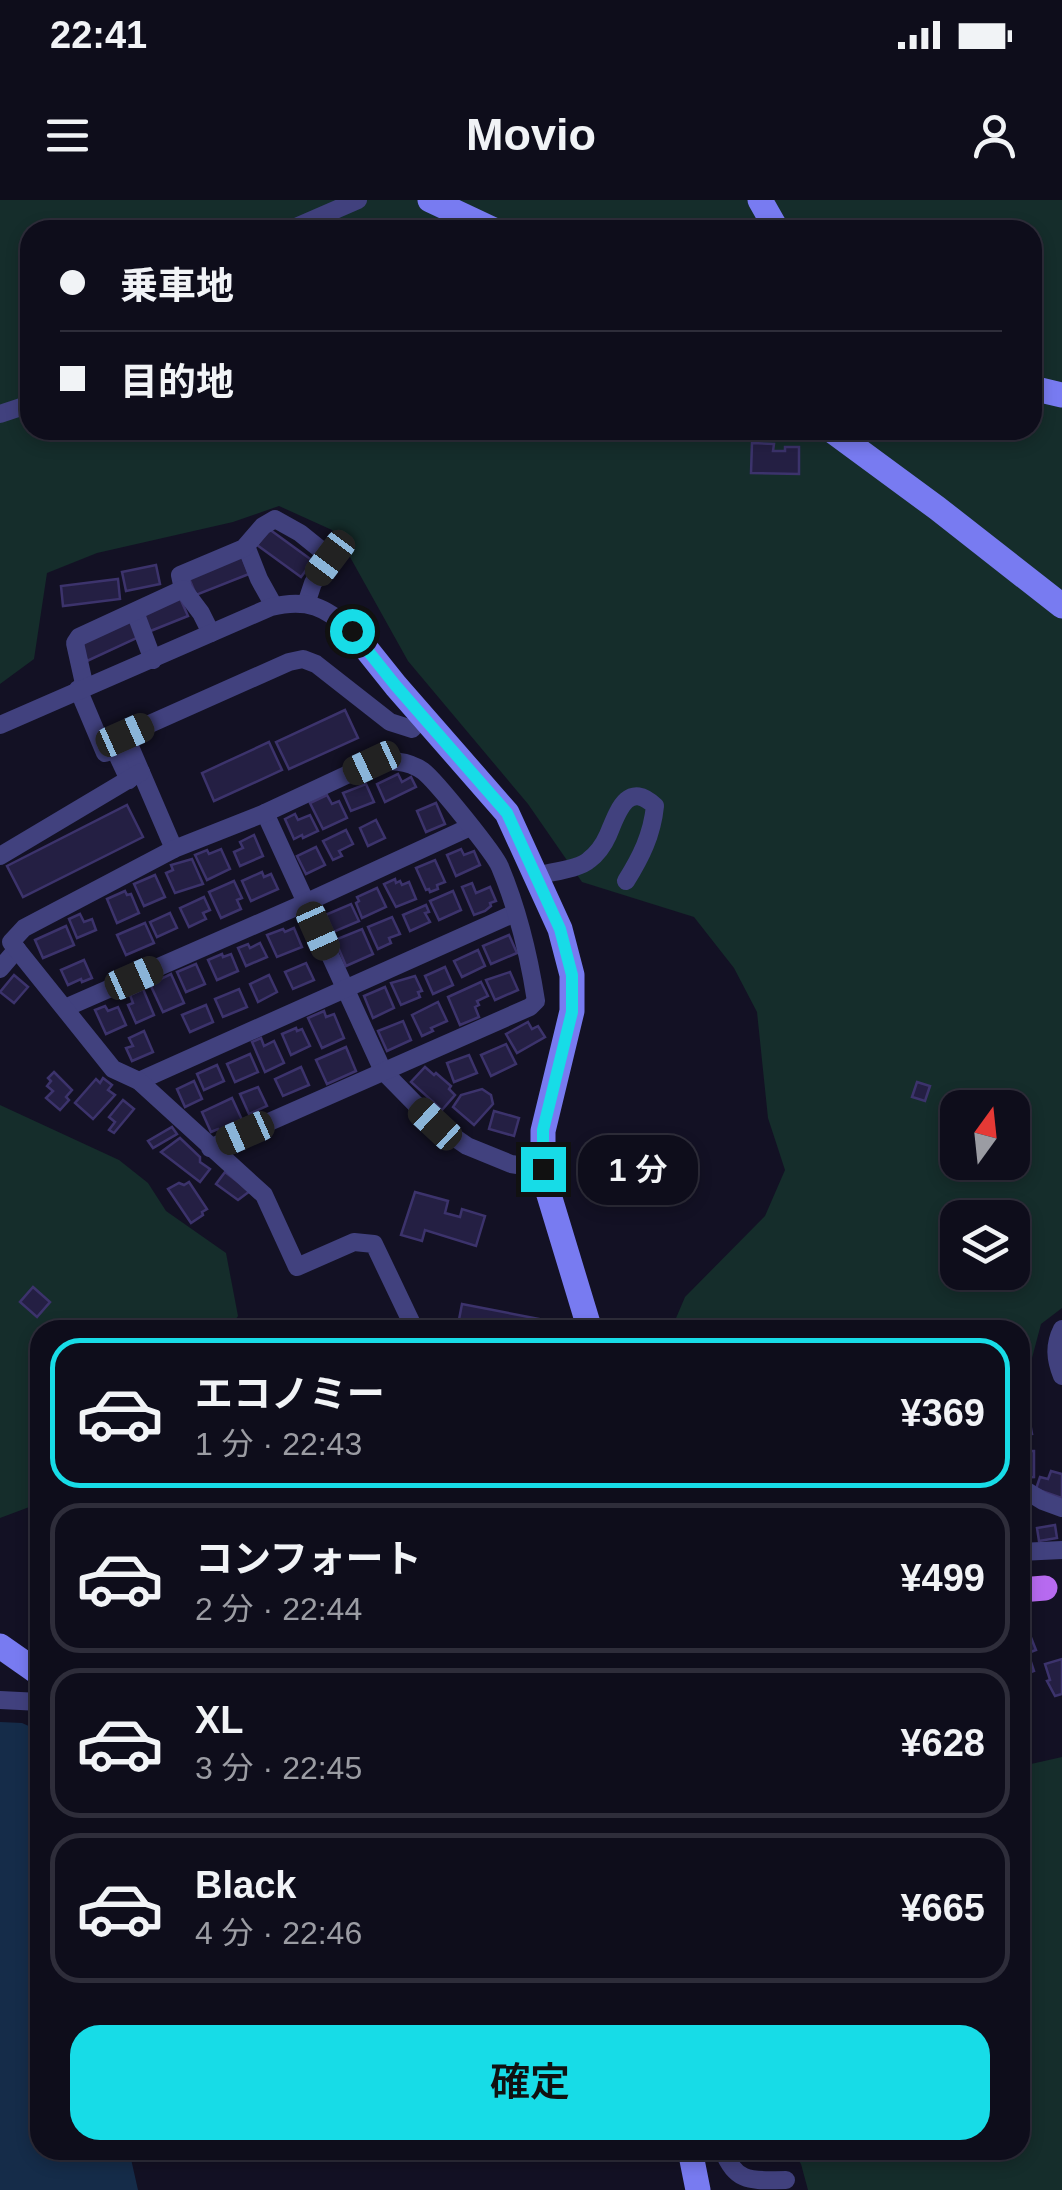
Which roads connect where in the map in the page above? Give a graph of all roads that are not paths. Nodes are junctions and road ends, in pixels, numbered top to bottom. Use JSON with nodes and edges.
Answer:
{"nodes":[{"id":1,"x":358,"y":200,"type":"edge"},
{"id":2,"x":430,"y":200,"type":"edge"},
{"id":3,"x":312,"y":220,"type":"edge"},
{"id":4,"x":473,"y":220,"type":"edge"},
{"id":5,"x":845,"y":440,"type":"edge"},
{"id":6,"x":246,"y":546,"type":"junction"},
{"id":7,"x":183,"y":589,"type":"junction"},
{"id":8,"x":306,"y":604,"type":"junction"},
{"id":9,"x":274,"y":606,"type":"junction"},
{"id":10,"x":1062,"y":606,"type":"edge"},
{"id":11,"x":135,"y":612,"type":"junction"},
{"id":12,"x":352,"y":631,"type":"joint"},
{"id":13,"x":211,"y":633,"type":"junction"},
{"id":14,"x":153,"y":660,"type":"junction"},
{"id":15,"x":82,"y":688,"type":"junction"},
{"id":16,"x":424,"y":718,"type":"junction"},
{"id":17,"x":0,"y":724,"type":"edge"},
{"id":18,"x":135,"y":776,"type":"junction"},
{"id":19,"x":266,"y":813,"type":"junction"},
{"id":20,"x":470,"y":827,"type":"junction"},
{"id":21,"x":174,"y":849,"type":"junction"},
{"id":22,"x":0,"y":856,"type":"edge"},
{"id":23,"x":536,"y":876,"type":"junction"},
{"id":24,"x":626,"y":881,"type":"dead end"},
{"id":25,"x":305,"y":902,"type":"junction"},
{"id":26,"x":515,"y":913,"type":"junction"},
{"id":27,"x":17,"y":949,"type":"junction"},
{"id":28,"x":0,"y":968,"type":"edge"},
{"id":29,"x":344,"y":988,"type":"junction"},
{"id":30,"x":65,"y":1008,"type":"junction"},
{"id":31,"x":383,"y":1071,"type":"junction"},
{"id":32,"x":139,"y":1081,"type":"junction"},
{"id":33,"x":210,"y":1148,"type":"junction"},
{"id":34,"x":543,"y":1169,"type":"junction"},
{"id":35,"x":409,"y":1320,"type":"edge"},
{"id":36,"x":587,"y":1320,"type":"edge"},
{"id":37,"x":1062,"y":1329,"type":"edge"},
{"id":38,"x":1062,"y":1376,"type":"edge"},
{"id":39,"x":1030,"y":1493,"type":"edge"},
{"id":40,"x":1062,"y":1508,"type":"edge"},
{"id":41,"x":1062,"y":1550,"type":"edge"},
{"id":42,"x":1030,"y":1552,"type":"edge"},
{"id":43,"x":0,"y":1646,"type":"edge"},
{"id":44,"x":30,"y":1667,"type":"edge"},
{"id":45,"x":0,"y":1700,"type":"edge"},
{"id":46,"x":30,"y":1702,"type":"edge"},
{"id":47,"x":692,"y":2160,"type":"edge"},
{"id":48,"x":727,"y":2160,"type":"edge"},
{"id":49,"x":786,"y":2180,"type":"dead end"},
{"id":50,"x":698,"y":2190,"type":"edge"}],
"edges":[{"from":1,"to":3,"type":"street"},
{"from":2,"to":4,"type":"street"},
{"from":5,"to":10,"type":"street"},
{"from":6,"to":7,"type":"street"},
{"from":6,"to":8,"type":"street"},
{"from":6,"to":9,"type":"street"},
{"from":7,"to":11,"type":"street"},
{"from":7,"to":13,"type":"street"},
{"from":8,"to":9,"type":"street"},
{"from":8,"to":12,"type":"street"},
{"from":9,"to":13,"type":"street"},
{"from":11,"to":14,"type":"street"},
{"from":11,"to":15,"type":"street"},
{"from":12,"to":16,"type":"street"},
{"from":13,"to":14,"type":"street"},
{"from":14,"to":15,"type":"street"},
{"from":15,"to":17,"type":"street"},
{"from":15,"to":18,"type":"street"},
{"from":16,"to":18,"type":"street"},
{"from":16,"to":23,"type":"street"},
{"from":18,"to":21,"type":"street"},
{"from":18,"to":22,"type":"street"},
{"from":19,"to":20,"type":"street"},
{"from":19,"to":21,"type":"street"},
{"from":19,"to":25,"type":"street"},
{"from":20,"to":25,"type":"street"},
{"from":20,"to":26,"type":"street"},
{"from":21,"to":27,"type":"street"},
{"from":23,"to":24,"type":"street"},
{"from":23,"to":34,"type":"street"},
{"from":25,"to":29,"type":"street"},
{"from":25,"to":30,"type":"street"},
{"from":26,"to":29,"type":"street"},
{"from":26,"to":31,"type":"street"},
{"from":27,"to":28,"type":"street"},
{"from":27,"to":30,"type":"street"},
{"from":29,"to":31,"type":"street"},
{"from":29,"to":32,"type":"street"},
{"from":30,"to":32,"type":"street"},
{"from":31,"to":33,"type":"street"},
{"from":31,"to":34,"type":"street"},
{"from":32,"to":33,"type":"street"},
{"from":33,"to":35,"type":"street"},
{"from":34,"to":36,"type":"street"},
{"from":37,"to":38,"type":"street"},
{"from":39,"to":40,"type":"street"},
{"from":41,"to":42,"type":"street"},
{"from":43,"to":44,"type":"street"},
{"from":45,"to":46,"type":"street"},
{"from":47,"to":50,"type":"street"},
{"from":48,"to":49,"type":"street"}]}
